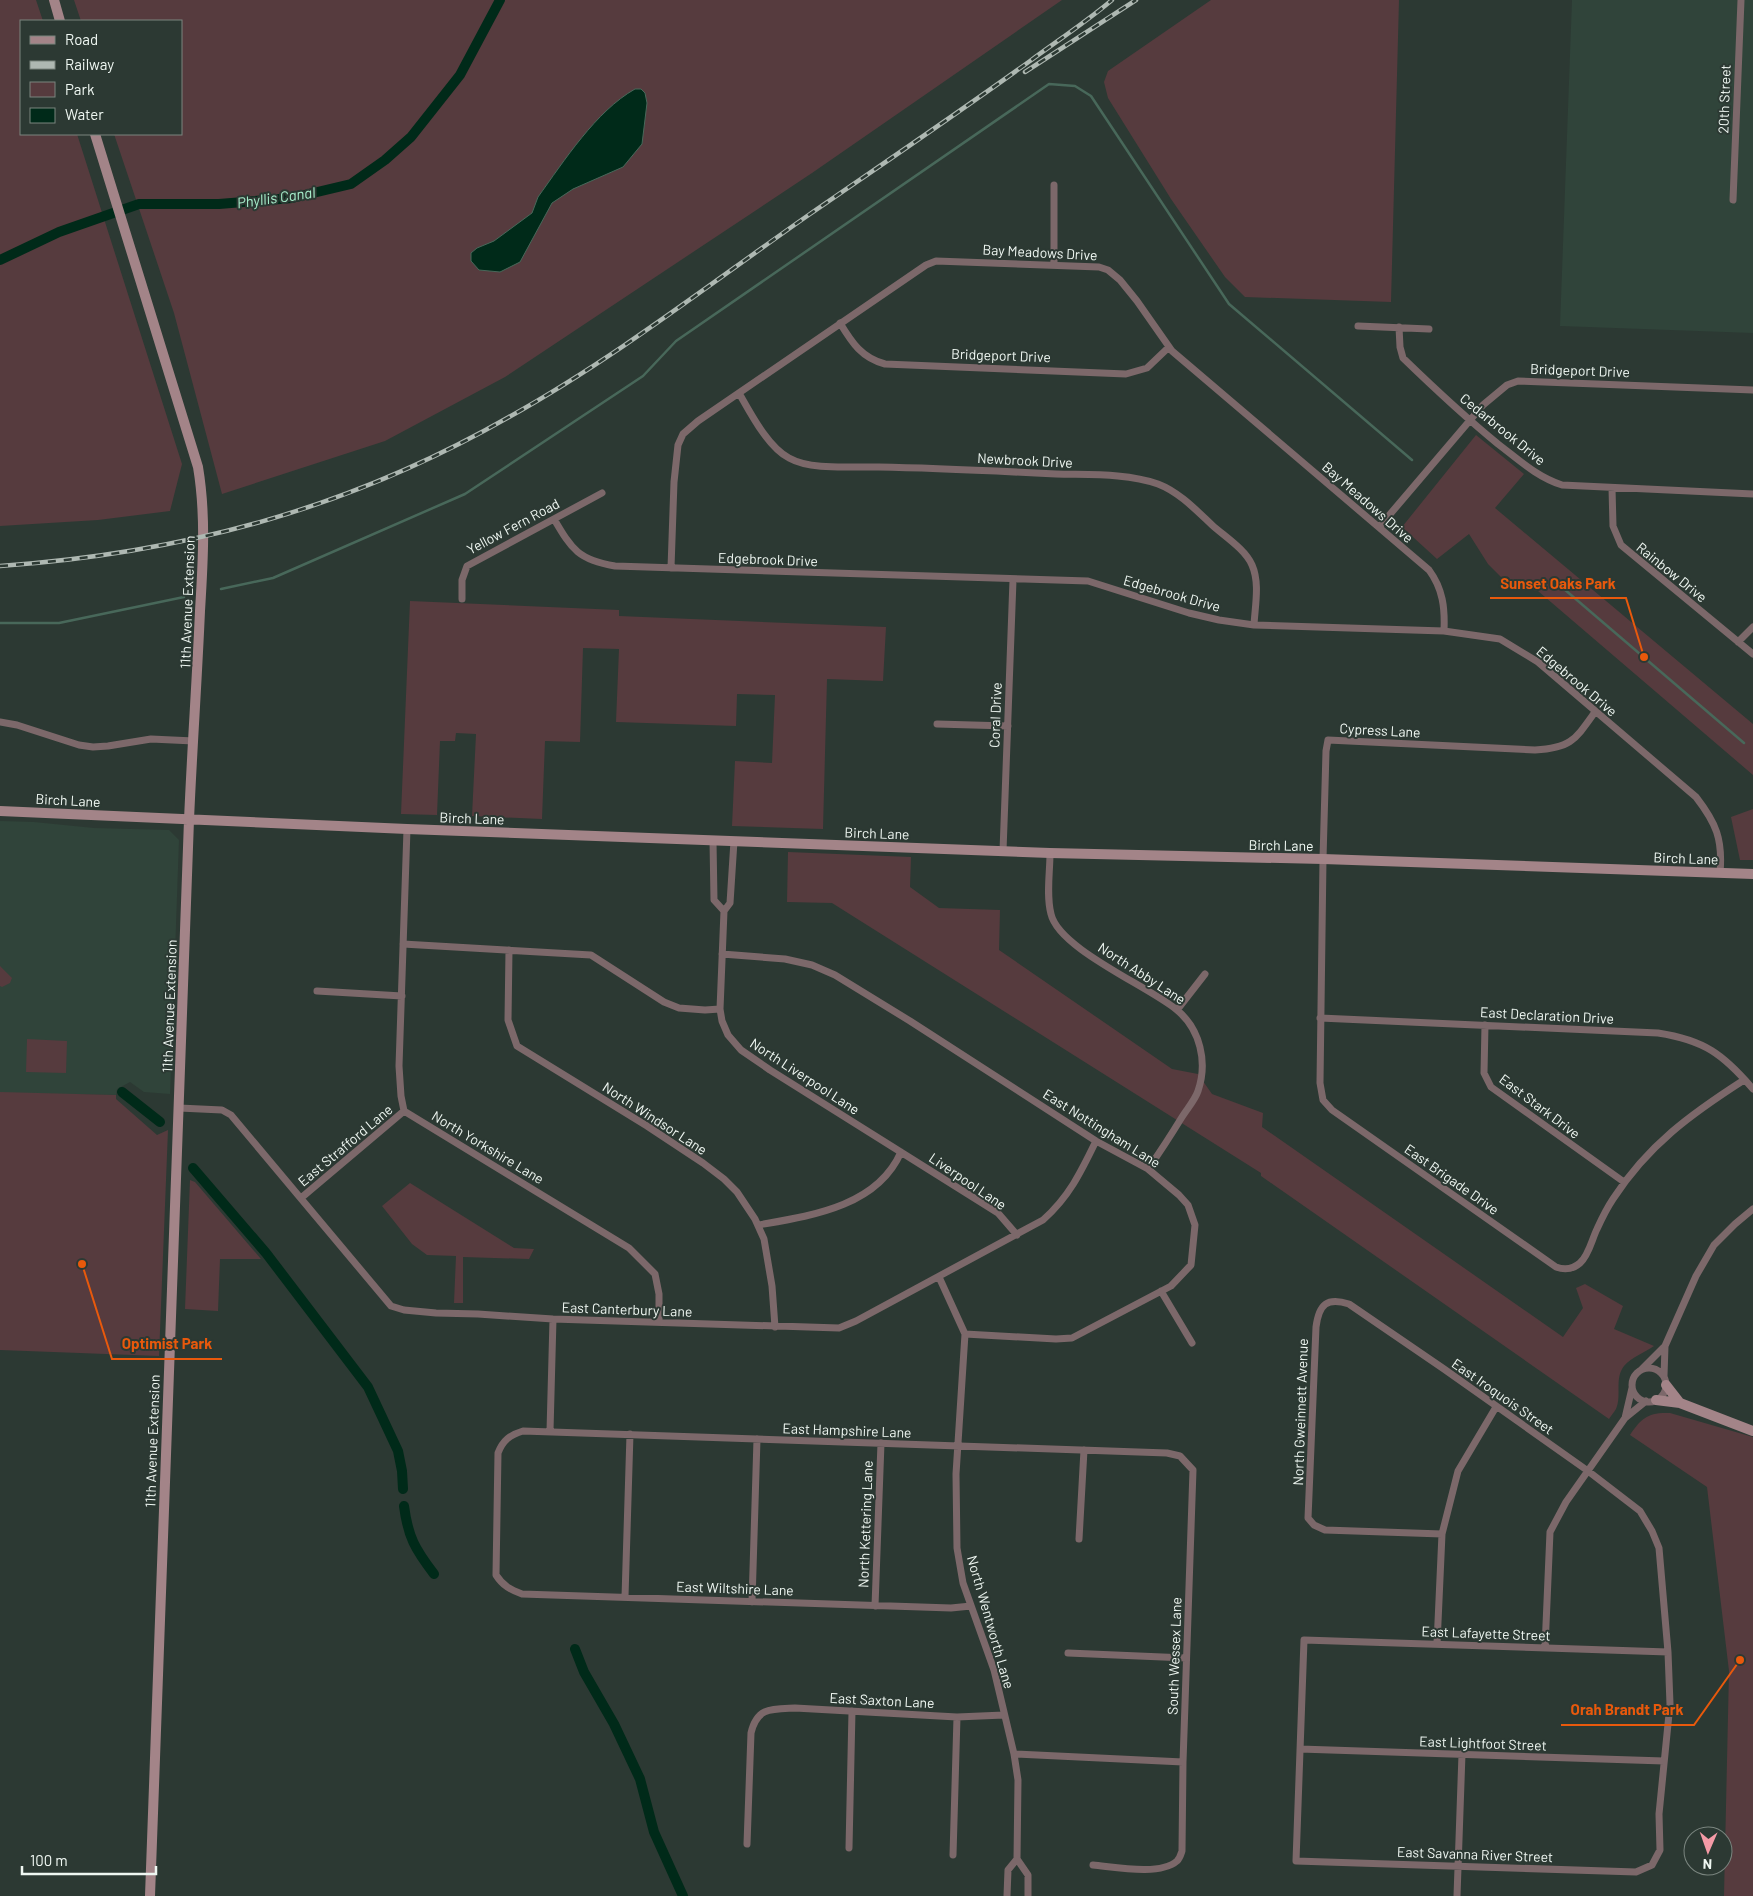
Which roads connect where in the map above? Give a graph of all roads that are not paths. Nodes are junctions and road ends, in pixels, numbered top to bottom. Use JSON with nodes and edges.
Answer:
{"nodes":[{"id":1,"x":54,"y":0,"type":"edge"},
{"id":2,"x":1741,"y":0,"type":"edge"},
{"id":3,"x":60,"y":20,"type":"edge"},
{"id":4,"x":95,"y":135,"type":"edge"},
{"id":5,"x":1054,"y":185,"type":"dead end"},
{"id":6,"x":1733,"y":200,"type":"dead end"},
{"id":7,"x":1054,"y":264,"type":"junction"},
{"id":8,"x":840,"y":323,"type":"junction"},
{"id":9,"x":1358,"y":326,"type":"dead end"},
{"id":10,"x":1399,"y":328,"type":"junction"},
{"id":11,"x":1429,"y":329,"type":"dead end"},
{"id":12,"x":1169,"y":347,"type":"junction"},
{"id":13,"x":1753,"y":390,"type":"edge"},
{"id":14,"x":739,"y":393,"type":"junction"},
{"id":15,"x":1469,"y":420,"type":"junction"},
{"id":16,"x":1612,"y":488,"type":"junction"},
{"id":17,"x":602,"y":493,"type":"dead end"},
{"id":18,"x":1753,"y":494,"type":"edge"},
{"id":19,"x":554,"y":519,"type":"junction"},
{"id":20,"x":1380,"y":526,"type":"junction"},
{"id":21,"x":671,"y":568,"type":"junction"},
{"id":22,"x":1013,"y":580,"type":"junction"},
{"id":23,"x":462,"y":599,"type":"dead end"},
{"id":24,"x":1254,"y":625,"type":"junction"},
{"id":25,"x":1753,"y":627,"type":"edge"},
{"id":26,"x":1444,"y":631,"type":"junction"},
{"id":27,"x":1738,"y":642,"type":"junction"},
{"id":28,"x":1753,"y":654,"type":"edge"},
{"id":29,"x":1595,"y":712,"type":"junction"},
{"id":30,"x":0,"y":722,"type":"edge"},
{"id":31,"x":938,"y":724,"type":"dead end"},
{"id":32,"x":1008,"y":726,"type":"junction"},
{"id":33,"x":194,"y":741,"type":"junction"},
{"id":34,"x":0,"y":810,"type":"edge"},
{"id":35,"x":189,"y":820,"type":"junction"},
{"id":36,"x":407,"y":829,"type":"junction"},
{"id":37,"x":713,"y":840,"type":"junction"},
{"id":38,"x":734,"y":841,"type":"junction"},
{"id":39,"x":1003,"y":851,"type":"junction"},
{"id":40,"x":1050,"y":853,"type":"junction"},
{"id":41,"x":1322,"y":860,"type":"junction"},
{"id":42,"x":1720,"y":873,"type":"junction"},
{"id":43,"x":1753,"y":874,"type":"edge"},
{"id":44,"x":724,"y":911,"type":"junction"},
{"id":45,"x":403,"y":944,"type":"junction"},
{"id":46,"x":509,"y":950,"type":"junction"},
{"id":47,"x":722,"y":954,"type":"junction"},
{"id":48,"x":1205,"y":974,"type":"dead end"},
{"id":49,"x":316,"y":990,"type":"dead end"},
{"id":50,"x":402,"y":996,"type":"junction"},
{"id":51,"x":720,"y":1009,"type":"junction"},
{"id":52,"x":1177,"y":1010,"type":"junction"},
{"id":53,"x":1320,"y":1018,"type":"junction"},
{"id":54,"x":1485,"y":1025,"type":"junction"},
{"id":55,"x":1744,"y":1080,"type":"junction"},
{"id":56,"x":1753,"y":1089,"type":"edge"},
{"id":57,"x":1323,"y":1100,"type":"joint"},
{"id":58,"x":179,"y":1108,"type":"junction"},
{"id":59,"x":404,"y":1111,"type":"junction"},
{"id":60,"x":1096,"y":1141,"type":"junction"},
{"id":61,"x":901,"y":1152,"type":"junction"},
{"id":62,"x":1148,"y":1170,"type":"junction"},
{"id":63,"x":1624,"y":1182,"type":"junction"},
{"id":64,"x":301,"y":1198,"type":"junction"},
{"id":65,"x":1753,"y":1209,"type":"edge"},
{"id":66,"x":758,"y":1225,"type":"junction"},
{"id":67,"x":1017,"y":1235,"type":"junction"},
{"id":68,"x":939,"y":1277,"type":"junction"},
{"id":69,"x":1161,"y":1291,"type":"junction"},
{"id":70,"x":1327,"y":1302,"type":"joint"},
{"id":71,"x":554,"y":1319,"type":"junction"},
{"id":72,"x":659,"y":1322,"type":"junction"},
{"id":73,"x":775,"y":1326,"type":"junction"},
{"id":74,"x":965,"y":1334,"type":"junction"},
{"id":75,"x":1192,"y":1344,"type":"dead end"},
{"id":76,"x":1665,"y":1346,"type":"junction"},
{"id":77,"x":1641,"y":1370,"type":"junction"},
{"id":78,"x":1665,"y":1381,"type":"junction"},
{"id":79,"x":1632,"y":1387,"type":"junction"},
{"id":80,"x":1651,"y":1401,"type":"junction"},
{"id":81,"x":1680,"y":1403,"type":"junction"},
{"id":82,"x":1496,"y":1407,"type":"junction"},
{"id":83,"x":1625,"y":1418,"type":"junction"},
{"id":84,"x":550,"y":1431,"type":"junction"},
{"id":85,"x":1753,"y":1431,"type":"edge"},
{"id":86,"x":630,"y":1434,"type":"junction"},
{"id":87,"x":758,"y":1439,"type":"junction"},
{"id":88,"x":880,"y":1443,"type":"junction"},
{"id":89,"x":958,"y":1446,"type":"junction"},
{"id":90,"x":1084,"y":1450,"type":"junction"},
{"id":91,"x":1182,"y":1457,"type":"joint"},
{"id":92,"x":1588,"y":1471,"type":"junction"},
{"id":93,"x":1442,"y":1534,"type":"junction"},
{"id":94,"x":1079,"y":1538,"type":"dead end"},
{"id":95,"x":501,"y":1582,"type":"joint"},
{"id":96,"x":625,"y":1597,"type":"junction"},
{"id":97,"x":752,"y":1602,"type":"junction"},
{"id":98,"x":875,"y":1606,"type":"junction"},
{"id":99,"x":971,"y":1606,"type":"junction"},
{"id":100,"x":1437,"y":1644,"type":"junction"},
{"id":101,"x":1544,"y":1648,"type":"junction"},
{"id":102,"x":1668,"y":1652,"type":"junction"},
{"id":103,"x":1068,"y":1653,"type":"dead end"},
{"id":104,"x":1186,"y":1658,"type":"junction"},
{"id":105,"x":852,"y":1711,"type":"junction"},
{"id":106,"x":1004,"y":1715,"type":"junction"},
{"id":107,"x":957,"y":1717,"type":"junction"},
{"id":108,"x":1300,"y":1749,"type":"junction"},
{"id":109,"x":1014,"y":1754,"type":"junction"},
{"id":110,"x":1462,"y":1754,"type":"junction"},
{"id":111,"x":1664,"y":1761,"type":"junction"},
{"id":112,"x":1183,"y":1762,"type":"junction"},
{"id":113,"x":747,"y":1844,"type":"dead end"},
{"id":114,"x":849,"y":1848,"type":"dead end"},
{"id":115,"x":953,"y":1855,"type":"dead end"},
{"id":116,"x":1017,"y":1859,"type":"junction"},
{"id":117,"x":1093,"y":1865,"type":"dead end"},
{"id":118,"x":1652,"y":1865,"type":"joint"},
{"id":119,"x":1458,"y":1866,"type":"junction"},
{"id":120,"x":150,"y":1896,"type":"edge"},
{"id":121,"x":1007,"y":1896,"type":"edge"},
{"id":122,"x":1028,"y":1896,"type":"edge"},
{"id":123,"x":1457,"y":1896,"type":"edge"}],
"edges":[{"from":1,"to":3,"type":"street"},
{"from":2,"to":6,"type":"street","name":"20th Street"},
{"from":4,"to":33,"type":"street","name":"11th Avenue Extension"},
{"from":5,"to":7,"type":"street"},
{"from":7,"to":8,"type":"street","name":"Bay Meadows Drive"},
{"from":7,"to":12,"type":"street","name":"Bay Meadows Drive"},
{"from":8,"to":12,"type":"street","name":"Bridgeport Drive"},
{"from":8,"to":14,"type":"street","name":"Bay Meadows Drive"},
{"from":9,"to":10,"type":"street"},
{"from":10,"to":11,"type":"street"},
{"from":10,"to":15,"type":"street","name":"Cedarbrook Drive"},
{"from":12,"to":20,"type":"street","name":"Bay Meadows Drive"},
{"from":13,"to":15,"type":"street","name":"Bridgeport Drive"},
{"from":14,"to":21,"type":"street","name":"Bay Meadows Drive"},
{"from":14,"to":24,"type":"street","name":"Newbrook Drive"},
{"from":15,"to":16,"type":"street","name":"Cedarbrook Drive"},
{"from":15,"to":20,"type":"street","name":"Bridgeport Drive"},
{"from":16,"to":18,"type":"street","name":"Cedarbrook Drive"},
{"from":16,"to":27,"type":"street","name":"Rainbow Drive"},
{"from":17,"to":19,"type":"street","name":"Yellow Fern Road"},
{"from":19,"to":21,"type":"street","name":"Edgebrook Drive"},
{"from":19,"to":23,"type":"street","name":"Yellow Fern Road"},
{"from":20,"to":26,"type":"street","name":"Bay Meadows Drive"},
{"from":21,"to":22,"type":"street","name":"Edgebrook Drive"},
{"from":22,"to":24,"type":"street","name":"Edgebrook Drive"},
{"from":22,"to":32,"type":"street","name":"Coral Drive"},
{"from":24,"to":26,"type":"street","name":"Edgebrook Drive"},
{"from":25,"to":27,"type":"street"},
{"from":26,"to":29,"type":"street","name":"Edgebrook Drive"},
{"from":27,"to":28,"type":"street","name":"Rainbow Drive"},
{"from":29,"to":41,"type":"street","name":"Cypress Lane"},
{"from":29,"to":42,"type":"street","name":"Edgebrook Drive"},
{"from":30,"to":33,"type":"street"},
{"from":31,"to":32,"type":"street"},
{"from":32,"to":39,"type":"street","name":"Coral Drive"},
{"from":33,"to":35,"type":"street","name":"11th Avenue Extension"},
{"from":34,"to":35,"type":"street","name":"Birch Lane"},
{"from":35,"to":36,"type":"street","name":"Birch Lane"},
{"from":35,"to":58,"type":"street","name":"11th Avenue Extension"},
{"from":36,"to":37,"type":"street","name":"Birch Lane"},
{"from":36,"to":45,"type":"street"},
{"from":37,"to":38,"type":"street","name":"Birch Lane"},
{"from":37,"to":44,"type":"street","name":"North Liverpool Lane"},
{"from":38,"to":39,"type":"street","name":"Birch Lane"},
{"from":38,"to":44,"type":"street","name":"North Liverpool Lane"},
{"from":39,"to":40,"type":"street","name":"Birch Lane"},
{"from":40,"to":41,"type":"street","name":"Birch Lane"},
{"from":40,"to":52,"type":"street","name":"North Abby Lane"},
{"from":41,"to":42,"type":"street","name":"Birch Lane"},
{"from":41,"to":53,"type":"street","name":"Cypress Lane"},
{"from":42,"to":43,"type":"street","name":"Birch Lane"},
{"from":44,"to":47,"type":"street","name":"North Liverpool Lane"},
{"from":45,"to":46,"type":"street"},
{"from":45,"to":50,"type":"street"},
{"from":46,"to":51,"type":"street"},
{"from":46,"to":66,"type":"street","name":"North Windsor Lane"},
{"from":47,"to":51,"type":"street","name":"North Liverpool Lane"},
{"from":47,"to":60,"type":"street","name":"East Nottingham Lane"},
{"from":48,"to":52,"type":"street"},
{"from":49,"to":50,"type":"street"},
{"from":50,"to":59,"type":"street"},
{"from":51,"to":61,"type":"street","name":"North Liverpool Lane"},
{"from":52,"to":62,"type":"street","name":"North Abby Lane"},
{"from":53,"to":54,"type":"street","name":"East Declaration Drive"},
{"from":53,"to":57,"type":"street","name":"Cypress Lane"},
{"from":54,"to":55,"type":"street","name":"East Declaration Drive"},
{"from":54,"to":63,"type":"street","name":"East Stark Drive"},
{"from":55,"to":56,"type":"street","name":"East Declaration Drive"},
{"from":55,"to":63,"type":"street"},
{"from":57,"to":63,"type":"street","name":"East Brigade Drive"},
{"from":58,"to":64,"type":"street","name":"East Canterbury Lane"},
{"from":58,"to":120,"type":"street","name":"11th Avenue Extension"},
{"from":59,"to":64,"type":"street","name":"East Strafford Lane"},
{"from":59,"to":72,"type":"street","name":"North Yorkshire Lane"},
{"from":60,"to":62,"type":"street","name":"East Nottingham Lane"},
{"from":60,"to":67,"type":"street","name":"East Canterbury Lane"},
{"from":61,"to":66,"type":"street"},
{"from":61,"to":67,"type":"street","name":"Liverpool Lane"},
{"from":62,"to":69,"type":"street","name":"East Nottingham Lane"},
{"from":64,"to":71,"type":"street","name":"East Canterbury Lane"},
{"from":65,"to":76,"type":"street"},
{"from":66,"to":73,"type":"street","name":"North Windsor Lane"},
{"from":67,"to":68,"type":"street","name":"East Canterbury Lane"},
{"from":68,"to":73,"type":"street","name":"East Canterbury Lane"},
{"from":68,"to":74,"type":"street","name":"North Wentworth Lane"},
{"from":69,"to":74,"type":"street","name":"East Nottingham Lane"},
{"from":69,"to":75,"type":"street"},
{"from":70,"to":82,"type":"street","name":"East Iroquois Street"},
{"from":70,"to":93,"type":"street","name":"North Gweinnett Avenue"},
{"from":71,"to":72,"type":"street","name":"East Canterbury Lane"},
{"from":71,"to":84,"type":"street"},
{"from":72,"to":73,"type":"street","name":"East Canterbury Lane"},
{"from":74,"to":89,"type":"street","name":"North Wentworth Lane"},
{"from":76,"to":77,"type":"street"},
{"from":76,"to":78,"type":"street"},
{"from":77,"to":78,"type":"street"},
{"from":77,"to":79,"type":"street"},
{"from":78,"to":80,"type":"street"},
{"from":78,"to":81,"type":"street"},
{"from":79,"to":80,"type":"street"},
{"from":79,"to":83,"type":"street"},
{"from":80,"to":81,"type":"street"},
{"from":80,"to":83,"type":"street"},
{"from":81,"to":85,"type":"street"},
{"from":82,"to":92,"type":"street","name":"East Iroquois Street"},
{"from":82,"to":93,"type":"street"},
{"from":83,"to":92,"type":"street"},
{"from":84,"to":86,"type":"street","name":"East Hampshire Lane"},
{"from":84,"to":95,"type":"street","name":"East Hampshire Lane"},
{"from":86,"to":87,"type":"street","name":"East Hampshire Lane"},
{"from":86,"to":96,"type":"street"},
{"from":87,"to":88,"type":"street","name":"East Hampshire Lane"},
{"from":87,"to":97,"type":"street"},
{"from":88,"to":89,"type":"street","name":"East Hampshire Lane"},
{"from":88,"to":98,"type":"street","name":"North Kettering Lane"},
{"from":89,"to":90,"type":"street","name":"East Hampshire Lane"},
{"from":89,"to":99,"type":"street","name":"North Wentworth Lane"},
{"from":90,"to":91,"type":"street","name":"East Hampshire Lane"},
{"from":90,"to":94,"type":"street"},
{"from":91,"to":104,"type":"street","name":"South Wessex Lane"},
{"from":92,"to":101,"type":"street"},
{"from":92,"to":102,"type":"street","name":"East Iroquois Street"},
{"from":93,"to":100,"type":"street"},
{"from":95,"to":96,"type":"street","name":"East Wiltshire Lane"},
{"from":96,"to":97,"type":"street","name":"East Wiltshire Lane"},
{"from":97,"to":98,"type":"street","name":"East Wiltshire Lane"},
{"from":98,"to":99,"type":"street","name":"East Wiltshire Lane"},
{"from":99,"to":106,"type":"street","name":"North Wentworth Lane"},
{"from":100,"to":101,"type":"street","name":"East Lafayette Street"},
{"from":100,"to":108,"type":"street","name":"East Lafayette Street"},
{"from":101,"to":102,"type":"street","name":"East Lafayette Street"},
{"from":102,"to":111,"type":"street","name":"East Iroquois Street"},
{"from":103,"to":104,"type":"street"},
{"from":104,"to":112,"type":"street","name":"South Wessex Lane"},
{"from":105,"to":107,"type":"street","name":"East Saxton Lane"},
{"from":105,"to":113,"type":"street","name":"East Saxton Lane"},
{"from":105,"to":114,"type":"street"},
{"from":106,"to":107,"type":"street","name":"East Saxton Lane"},
{"from":106,"to":109,"type":"street","name":"North Wentworth Lane"},
{"from":107,"to":115,"type":"street"},
{"from":108,"to":110,"type":"street","name":"East Lightfoot Street"},
{"from":108,"to":119,"type":"street","name":"East Savanna River Street"},
{"from":109,"to":112,"type":"street"},
{"from":109,"to":116,"type":"street","name":"North Wentworth Lane"},
{"from":110,"to":111,"type":"street","name":"East Lightfoot Street"},
{"from":110,"to":119,"type":"street"},
{"from":111,"to":118,"type":"street","name":"East Iroquois Street"},
{"from":112,"to":117,"type":"street","name":"South Wessex Lane"},
{"from":116,"to":121,"type":"street","name":"North Wentworth Lane"},
{"from":116,"to":122,"type":"street","name":"North Wentworth Lane"},
{"from":118,"to":119,"type":"street","name":"East Savanna River Street"},
{"from":119,"to":123,"type":"street"}]}
